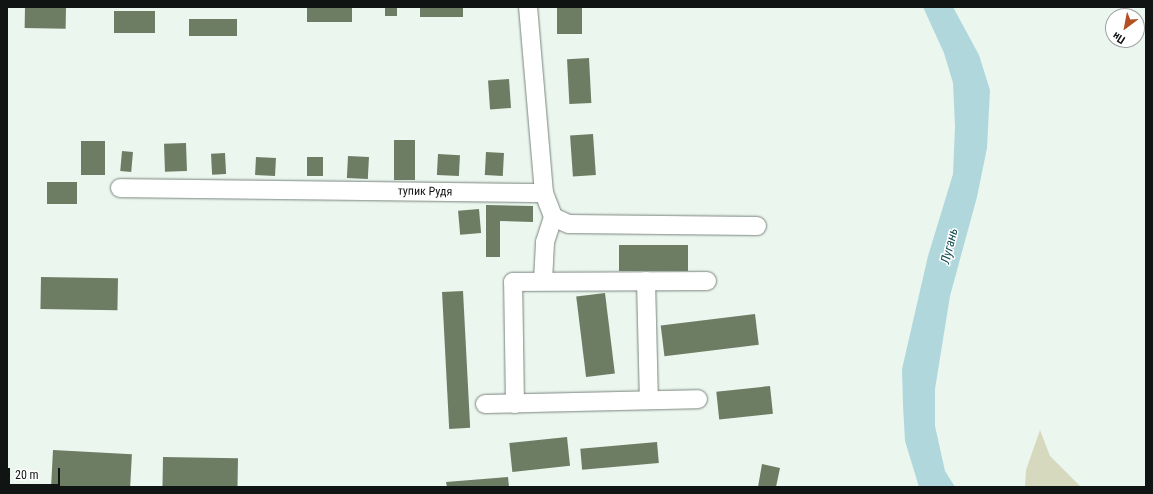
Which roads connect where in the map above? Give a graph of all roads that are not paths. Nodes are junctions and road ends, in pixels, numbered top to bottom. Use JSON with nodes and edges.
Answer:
{"nodes":[{"id":1,"x":528,"y":7,"type":"edge"},
{"id":2,"x":120,"y":188,"type":"dead end"},
{"id":3,"x":544,"y":193,"type":"junction"},
{"id":4,"x":553,"y":217,"type":"junction"},
{"id":5,"x":757,"y":226,"type":"dead end"},
{"id":6,"x":707,"y":280,"type":"dead end"},
{"id":7,"x":543,"y":281,"type":"junction"},
{"id":8,"x":646,"y":281,"type":"junction"},
{"id":9,"x":698,"y":399,"type":"dead end"},
{"id":10,"x":649,"y":400,"type":"junction"},
{"id":11,"x":485,"y":404,"type":"dead end"},
{"id":12,"x":515,"y":404,"type":"junction"}],
"edges":[{"from":1,"to":3,"type":"street"},
{"from":2,"to":3,"type":"street","name":"тупик Рудя"},
{"from":3,"to":4,"type":"street"},
{"from":4,"to":5,"type":"street"},
{"from":4,"to":7,"type":"street"},
{"from":6,"to":8,"type":"street"},
{"from":7,"to":8,"type":"street"},
{"from":7,"to":12,"type":"street"},
{"from":8,"to":10,"type":"street"},
{"from":9,"to":10,"type":"street"},
{"from":10,"to":12,"type":"street"},
{"from":11,"to":12,"type":"street"}]}
